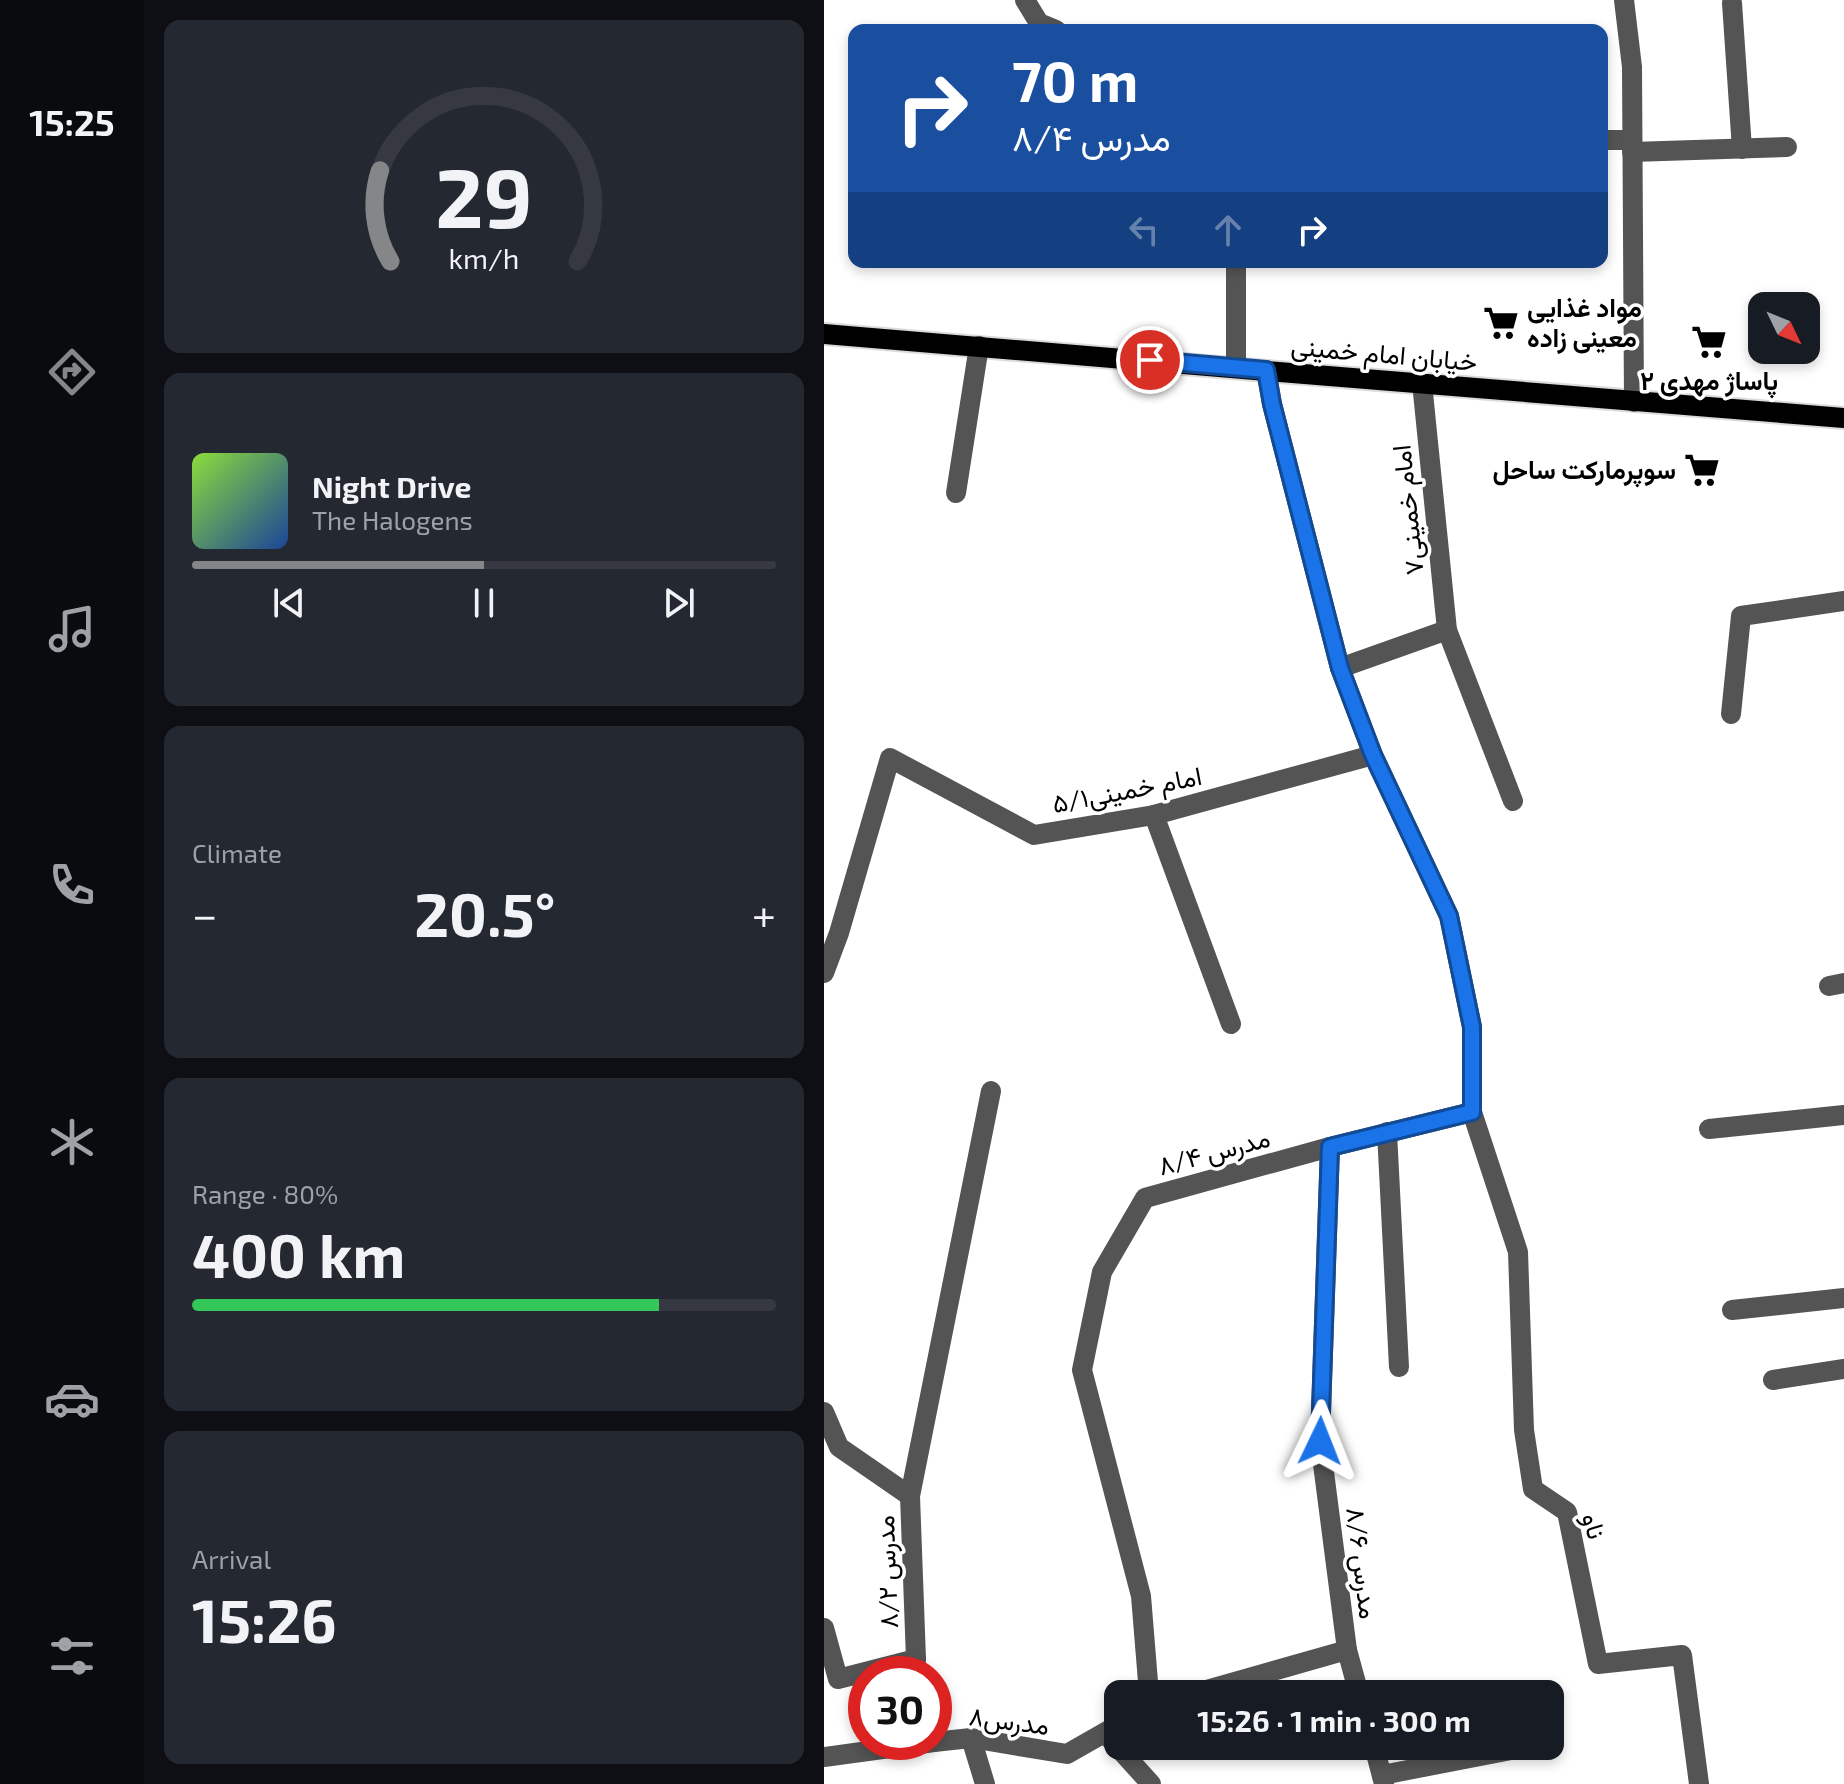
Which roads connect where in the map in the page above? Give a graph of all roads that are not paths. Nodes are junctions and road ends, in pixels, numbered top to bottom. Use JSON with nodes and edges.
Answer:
{"nodes":[{"id":1,"x":1025,"y":0,"type":"edge"},
{"id":2,"x":1624,"y":0,"type":"edge"},
{"id":3,"x":1732,"y":3,"type":"dead end"},
{"id":4,"x":1041,"y":24,"type":"edge"},
{"id":5,"x":1608,"y":141,"type":"edge"},
{"id":6,"x":1632,"y":146,"type":"junction"},
{"id":7,"x":1787,"y":147,"type":"dead end"},
{"id":8,"x":1742,"y":149,"type":"junction"},
{"id":9,"x":1236,"y":268,"type":"edge"},
{"id":10,"x":824,"y":334,"type":"edge"},
{"id":11,"x":979,"y":346,"type":"junction"},
{"id":12,"x":1236,"y":367,"type":"junction"},
{"id":13,"x":1266,"y":370,"type":"junction"},
{"id":14,"x":1422,"y":383,"type":"junction"},
{"id":15,"x":1634,"y":402,"type":"junction"},
{"id":16,"x":1844,"y":418,"type":"edge"},
{"id":17,"x":956,"y":493,"type":"dead end"},
{"id":18,"x":1844,"y":601,"type":"edge"},
{"id":19,"x":1447,"y":630,"type":"junction"},
{"id":20,"x":1340,"y":668,"type":"junction"},
{"id":21,"x":1731,"y":714,"type":"dead end"},
{"id":22,"x":1373,"y":755,"type":"junction"},
{"id":23,"x":1513,"y":801,"type":"dead end"},
{"id":24,"x":1154,"y":815,"type":"junction"},
{"id":25,"x":831,"y":934,"type":"edge"},
{"id":26,"x":824,"y":973,"type":"edge"},
{"id":27,"x":1231,"y":1024,"type":"dead end"},
{"id":28,"x":991,"y":1091,"type":"dead end"},
{"id":29,"x":1472,"y":1112,"type":"junction"},
{"id":30,"x":1844,"y":1115,"type":"edge"},
{"id":31,"x":1709,"y":1129,"type":"dead end"},
{"id":32,"x":1387,"y":1132,"type":"junction"},
{"id":33,"x":1330,"y":1147,"type":"junction"},
{"id":34,"x":1844,"y":1298,"type":"edge"},
{"id":35,"x":1732,"y":1310,"type":"dead end"},
{"id":36,"x":1399,"y":1367,"type":"dead end"},
{"id":37,"x":1844,"y":1369,"type":"edge"},
{"id":38,"x":1773,"y":1380,"type":"dead end"},
{"id":39,"x":824,"y":1412,"type":"edge"},
{"id":40,"x":910,"y":1496,"type":"junction"},
{"id":41,"x":824,"y":1628,"type":"edge"},
{"id":42,"x":1347,"y":1650,"type":"junction"},
{"id":43,"x":915,"y":1656,"type":"edge"},
{"id":44,"x":848,"y":1677,"type":"edge"},
{"id":45,"x":1148,"y":1680,"type":"edge"},
{"id":46,"x":1241,"y":1680,"type":"edge"},
{"id":47,"x":1355,"y":1680,"type":"edge"},
{"id":48,"x":1104,"y":1733,"type":"edge"},
{"id":49,"x":971,"y":1738,"type":"junction"},
{"id":50,"x":952,"y":1740,"type":"edge"},
{"id":51,"x":848,"y":1753,"type":"edge"},
{"id":52,"x":824,"y":1757,"type":"edge"},
{"id":53,"x":1134,"y":1760,"type":"edge"},
{"id":54,"x":1378,"y":1760,"type":"edge"},
{"id":55,"x":1470,"y":1760,"type":"edge"},
{"id":56,"x":1383,"y":1780,"type":"edge"},
{"id":57,"x":985,"y":1784,"type":"edge"},
{"id":58,"x":1151,"y":1784,"type":"edge"},
{"id":59,"x":1699,"y":1784,"type":"edge"}],
"edges":[{"from":1,"to":4,"type":"street"},
{"from":2,"to":6,"type":"street"},
{"from":3,"to":8,"type":"street"},
{"from":5,"to":6,"type":"street"},
{"from":6,"to":8,"type":"street"},
{"from":6,"to":15,"type":"street"},
{"from":7,"to":8,"type":"street"},
{"from":9,"to":12,"type":"street"},
{"from":10,"to":11,"type":"main road","name":"خیابان امام خمینی"},
{"from":11,"to":12,"type":"main road","name":"خیابان امام خمینی"},
{"from":11,"to":17,"type":"street"},
{"from":12,"to":13,"type":"main road","name":"خیابان امام خمینی"},
{"from":13,"to":14,"type":"main road","name":"خیابان امام خمینی"},
{"from":13,"to":20,"type":"street"},
{"from":14,"to":15,"type":"main road","name":"خیابان امام خمینی"},
{"from":14,"to":19,"type":"street","name":"امام خمینی۷"},
{"from":15,"to":16,"type":"main road","name":"خیابان امام خمینی"},
{"from":18,"to":21,"type":"street"},
{"from":19,"to":20,"type":"street"},
{"from":19,"to":23,"type":"street","name":"امام خمینی۷"},
{"from":20,"to":22,"type":"street"},
{"from":22,"to":24,"type":"street","name":"امام خمینی۵/۱"},
{"from":22,"to":29,"type":"street"},
{"from":24,"to":25,"type":"street","name":"امام خمینی۵/۱"},
{"from":24,"to":27,"type":"street"},
{"from":25,"to":26,"type":"street","name":"امام خمینی۵/۱"},
{"from":28,"to":40,"type":"street"},
{"from":29,"to":32,"type":"street","name":"مدرس ۸/۴"},
{"from":29,"to":59,"type":"street","name":"ناو"},
{"from":30,"to":31,"type":"street"},
{"from":32,"to":33,"type":"street","name":"مدرس ۸/۴"},
{"from":32,"to":36,"type":"street"},
{"from":33,"to":42,"type":"street","name":"مدرس ۸/۶"},
{"from":33,"to":45,"type":"street","name":"مدرس ۸/۴"},
{"from":34,"to":35,"type":"street"},
{"from":37,"to":38,"type":"street"},
{"from":39,"to":40,"type":"street","name":"مدرس ۸/۲"},
{"from":40,"to":43,"type":"street","name":"مدرس ۸/۲"},
{"from":41,"to":44,"type":"street"},
{"from":42,"to":46,"type":"street"},
{"from":42,"to":47,"type":"street","name":"مدرس ۸/۶"},
{"from":48,"to":49,"type":"street","name":"مدرس۸"},
{"from":49,"to":50,"type":"street","name":"مدرس۸"},
{"from":49,"to":57,"type":"street"},
{"from":51,"to":52,"type":"street","name":"مدرس۸"},
{"from":53,"to":58,"type":"street"},
{"from":54,"to":56,"type":"street"},
{"from":55,"to":56,"type":"street"}]}
